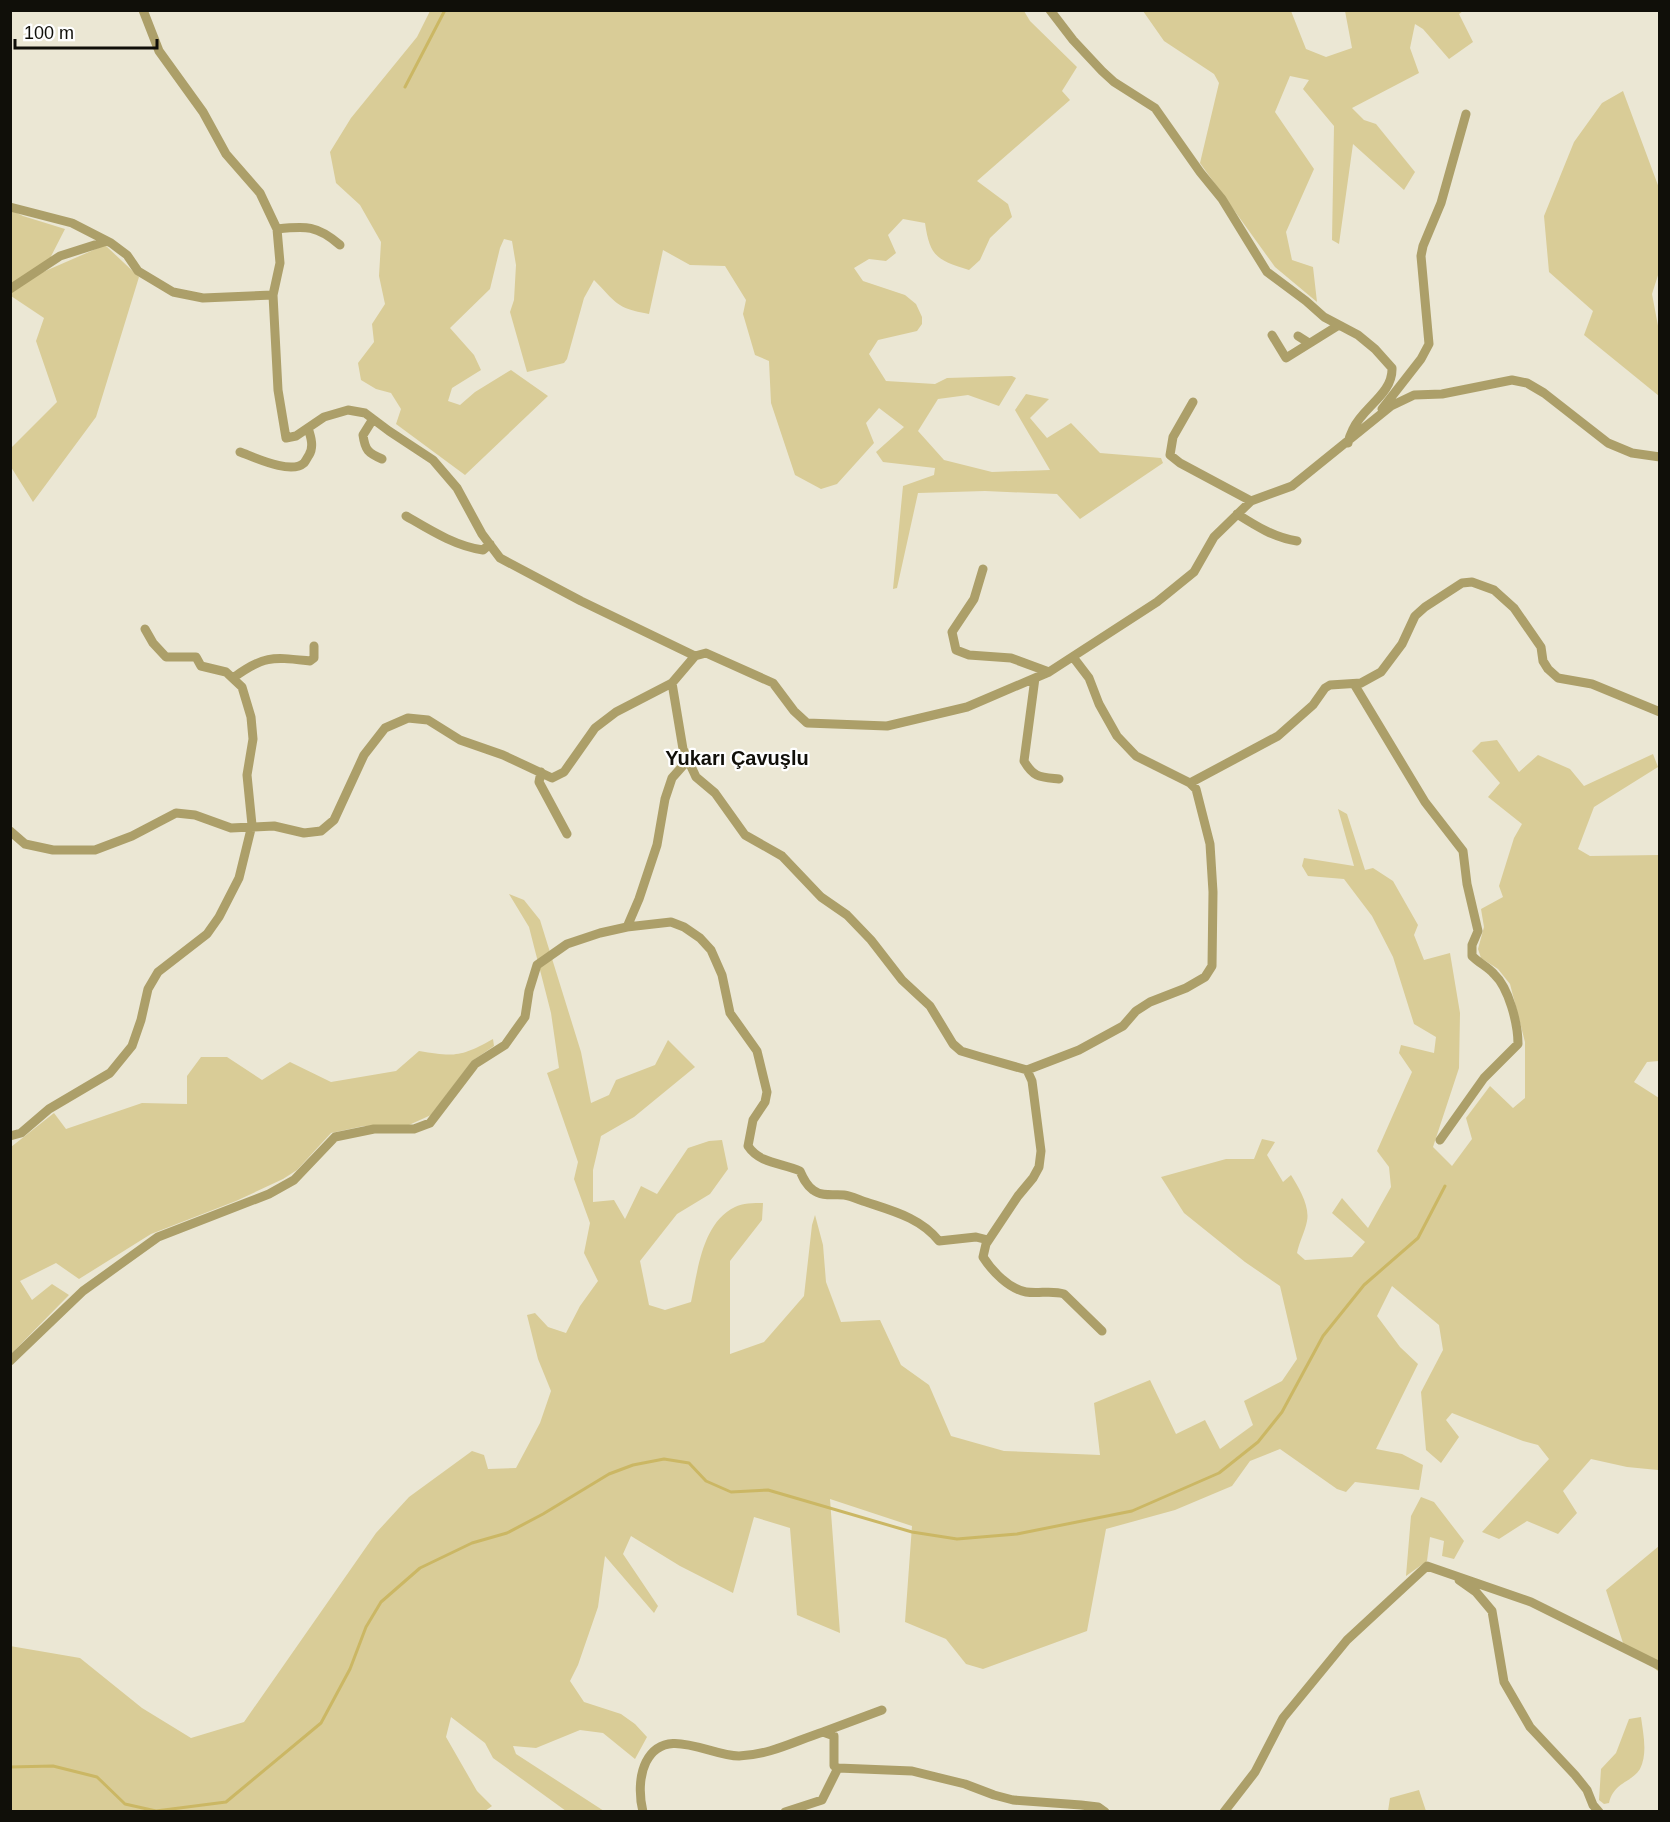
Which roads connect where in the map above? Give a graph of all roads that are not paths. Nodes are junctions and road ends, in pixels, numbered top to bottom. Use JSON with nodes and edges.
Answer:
{"nodes":[{"id":1,"x":143,"y":10,"type":"edge"},
{"id":2,"x":1050,"y":10,"type":"edge"},
{"id":3,"x":1466,"y":114,"type":"dead end"},
{"id":4,"x":10,"y":207,"type":"edge"},
{"id":5,"x":277,"y":229,"type":"junction"},
{"id":6,"x":107,"y":241,"type":"junction"},
{"id":7,"x":340,"y":245,"type":"dead end"},
{"id":8,"x":10,"y":289,"type":"edge"},
{"id":9,"x":273,"y":295,"type":"junction"},
{"id":10,"x":1339,"y":325,"type":"junction"},
{"id":11,"x":1272,"y":334,"type":"dead end"},
{"id":12,"x":1298,"y":336,"type":"dead end"},
{"id":13,"x":1309,"y":343,"type":"junction"},
{"id":14,"x":1193,"y":402,"type":"dead end"},
{"id":15,"x":373,"y":419,"type":"junction"},
{"id":16,"x":1369,"y":425,"type":"junction"},
{"id":17,"x":308,"y":428,"type":"junction"},
{"id":18,"x":1348,"y":442,"type":"junction"},
{"id":19,"x":240,"y":452,"type":"dead end"},
{"id":20,"x":1659,"y":457,"type":"edge"},
{"id":21,"x":382,"y":459,"type":"dead end"},
{"id":22,"x":1251,"y":501,"type":"junction"},
{"id":23,"x":1237,"y":514,"type":"junction"},
{"id":24,"x":406,"y":516,"type":"dead end"},
{"id":25,"x":1297,"y":541,"type":"dead end"},
{"id":26,"x":490,"y":544,"type":"junction"},
{"id":27,"x":983,"y":569,"type":"dead end"},
{"id":28,"x":145,"y":629,"type":"dead end"},
{"id":29,"x":314,"y":646,"type":"dead end"},
{"id":30,"x":694,"y":656,"type":"junction"},
{"id":31,"x":1073,"y":657,"type":"junction"},
{"id":32,"x":1049,"y":672,"type":"junction"},
{"id":33,"x":233,"y":678,"type":"junction"},
{"id":34,"x":1035,"y":678,"type":"junction"},
{"id":35,"x":672,"y":682,"type":"junction"},
{"id":36,"x":1354,"y":684,"type":"junction"},
{"id":37,"x":1659,"y":712,"type":"edge"},
{"id":38,"x":688,"y":759,"type":"junction"},
{"id":39,"x":541,"y":772,"type":"junction"},
{"id":40,"x":1059,"y":779,"type":"dead end"},
{"id":41,"x":1190,"y":783,"type":"junction"},
{"id":42,"x":252,"y":825,"type":"junction"},
{"id":43,"x":10,"y":831,"type":"edge"},
{"id":44,"x":567,"y":834,"type":"dead end"},
{"id":45,"x":627,"y":927,"type":"junction"},
{"id":46,"x":1027,"y":1070,"type":"junction"},
{"id":47,"x":10,"y":1136,"type":"edge"},
{"id":48,"x":1440,"y":1140,"type":"dead end"},
{"id":49,"x":988,"y":1240,"type":"junction"},
{"id":50,"x":1102,"y":1331,"type":"dead end"},
{"id":51,"x":10,"y":1361,"type":"edge"},
{"id":52,"x":1451,"y":1574,"type":"junction"},
{"id":53,"x":1659,"y":1666,"type":"edge"},
{"id":54,"x":882,"y":1710,"type":"dead end"},
{"id":55,"x":823,"y":1732,"type":"junction"},
{"id":56,"x":838,"y":1768,"type":"junction"},
{"id":57,"x":643,"y":1812,"type":"edge"},
{"id":58,"x":785,"y":1812,"type":"edge"},
{"id":59,"x":1105,"y":1812,"type":"edge"},
{"id":60,"x":1224,"y":1812,"type":"edge"},
{"id":61,"x":1599,"y":1812,"type":"edge"}],
"edges":[{"from":1,"to":5,"type":"street"},
{"from":2,"to":10,"type":"street"},
{"from":3,"to":16,"type":"street"},
{"from":4,"to":6,"type":"street"},
{"from":5,"to":7,"type":"street"},
{"from":5,"to":9,"type":"street"},
{"from":6,"to":8,"type":"street"},
{"from":6,"to":9,"type":"street"},
{"from":9,"to":17,"type":"street"},
{"from":10,"to":13,"type":"street"},
{"from":10,"to":18,"type":"street"},
{"from":11,"to":13,"type":"street"},
{"from":12,"to":13,"type":"street"},
{"from":14,"to":22,"type":"street"},
{"from":15,"to":17,"type":"street"},
{"from":15,"to":21,"type":"street"},
{"from":15,"to":26,"type":"street"},
{"from":16,"to":18,"type":"street"},
{"from":16,"to":20,"type":"street"},
{"from":17,"to":19,"type":"street"},
{"from":18,"to":22,"type":"street"},
{"from":22,"to":23,"type":"street"},
{"from":23,"to":25,"type":"street"},
{"from":23,"to":31,"type":"street"},
{"from":24,"to":26,"type":"street"},
{"from":26,"to":30,"type":"street"},
{"from":27,"to":32,"type":"street"},
{"from":28,"to":33,"type":"street"},
{"from":29,"to":33,"type":"street"},
{"from":30,"to":34,"type":"street"},
{"from":30,"to":35,"type":"street"},
{"from":31,"to":32,"type":"street"},
{"from":31,"to":41,"type":"street"},
{"from":32,"to":34,"type":"street"},
{"from":33,"to":42,"type":"street"},
{"from":34,"to":40,"type":"street"},
{"from":35,"to":38,"type":"street"},
{"from":35,"to":39,"type":"street"},
{"from":36,"to":37,"type":"street"},
{"from":36,"to":41,"type":"street"},
{"from":36,"to":48,"type":"street"},
{"from":38,"to":45,"type":"street"},
{"from":38,"to":46,"type":"street"},
{"from":39,"to":42,"type":"street"},
{"from":39,"to":44,"type":"street"},
{"from":41,"to":46,"type":"street"},
{"from":42,"to":43,"type":"street"},
{"from":42,"to":47,"type":"street"},
{"from":45,"to":49,"type":"street"},
{"from":45,"to":51,"type":"street"},
{"from":46,"to":49,"type":"street"},
{"from":49,"to":50,"type":"street"},
{"from":52,"to":53,"type":"street"},
{"from":52,"to":60,"type":"street"},
{"from":52,"to":61,"type":"street"},
{"from":54,"to":55,"type":"street"},
{"from":55,"to":56,"type":"street"},
{"from":55,"to":57,"type":"street"},
{"from":56,"to":58,"type":"street"},
{"from":56,"to":59,"type":"street"}]}
